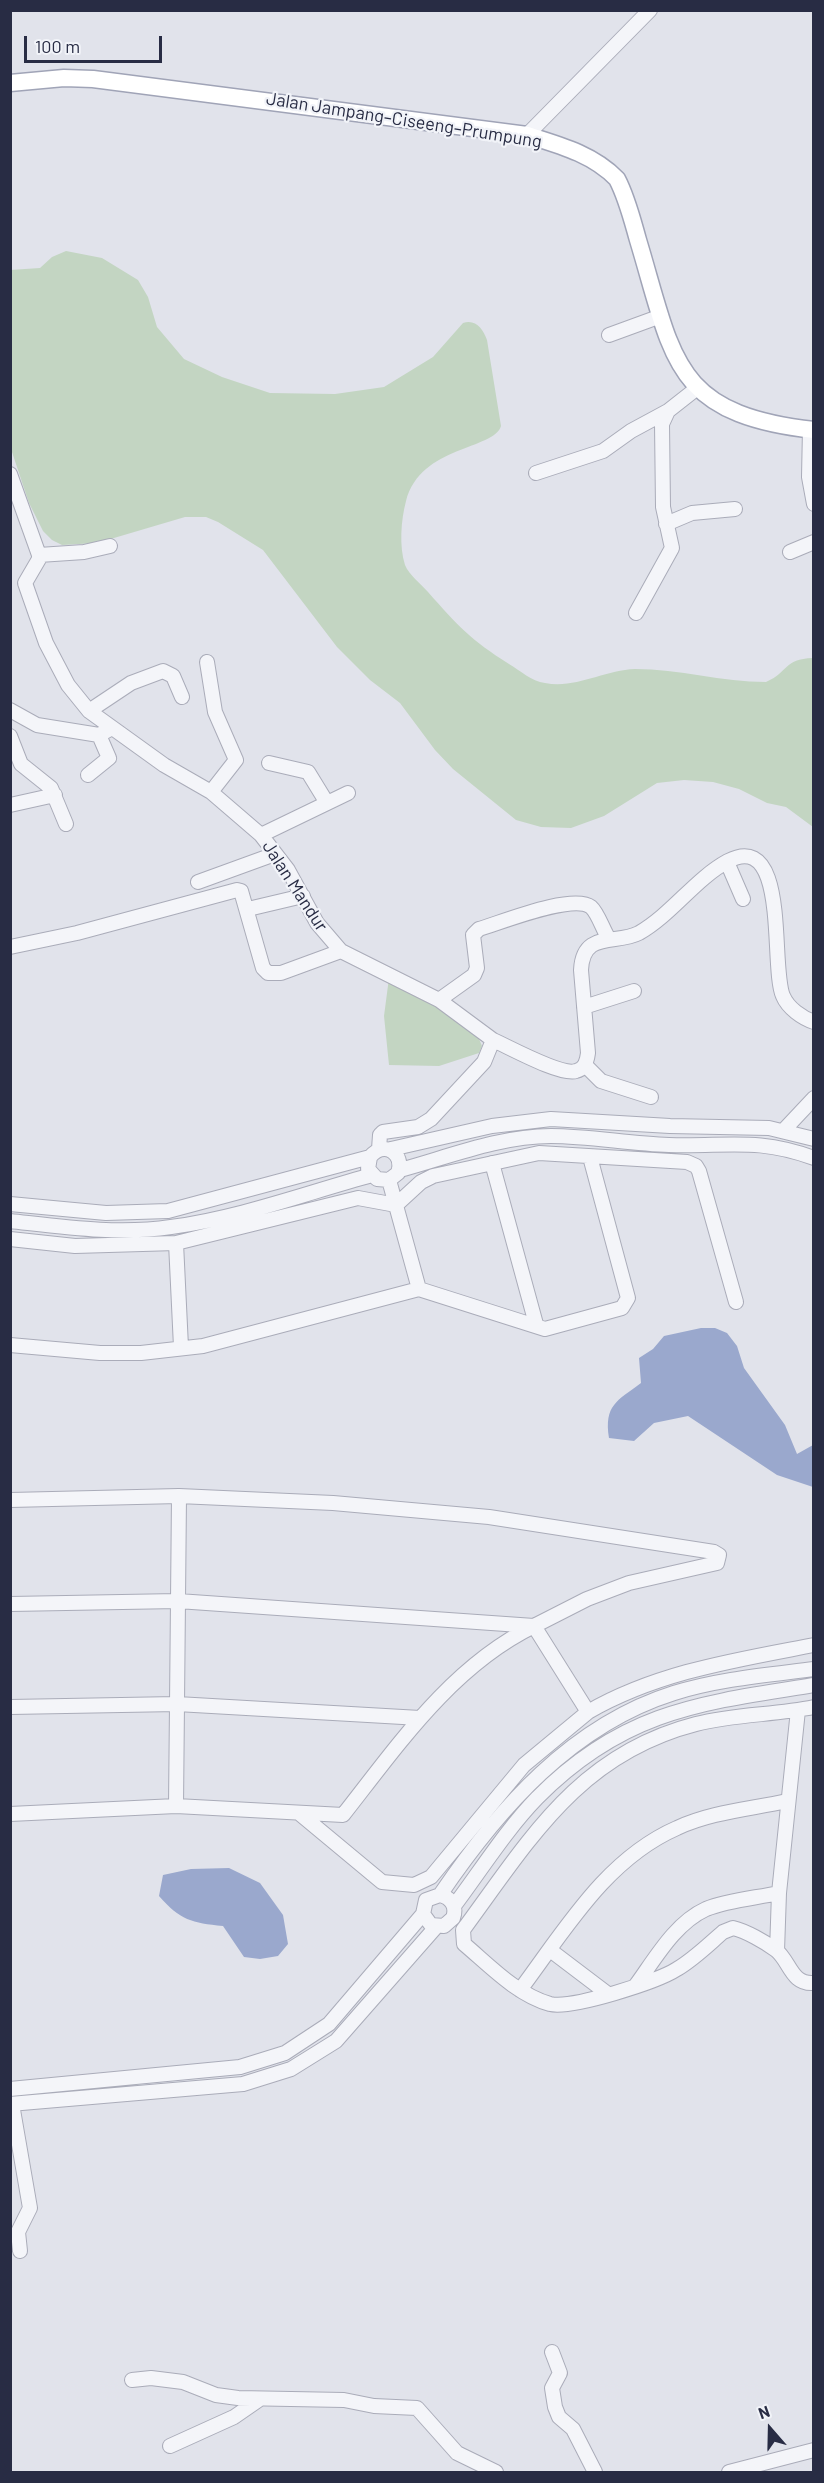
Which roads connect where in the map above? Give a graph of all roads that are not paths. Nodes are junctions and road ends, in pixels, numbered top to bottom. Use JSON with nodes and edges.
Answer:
{"nodes":[{"id":1,"x":650,"y":10,"type":"edge"},
{"id":2,"x":10,"y":83,"type":"edge"},
{"id":3,"x":527,"y":135,"type":"junction"},
{"id":4,"x":661,"y":316,"type":"junction"},
{"id":5,"x":609,"y":334,"type":"dead end"},
{"id":6,"x":696,"y":389,"type":"junction"},
{"id":7,"x":668,"y":411,"type":"junction"},
{"id":8,"x":812,"y":429,"type":"edge"},
{"id":9,"x":536,"y":473,"type":"dead end"},
{"id":10,"x":10,"y":474,"type":"edge"},
{"id":11,"x":813,"y":504,"type":"edge"},
{"id":12,"x":735,"y":509,"type":"dead end"},
{"id":13,"x":666,"y":524,"type":"junction"},
{"id":14,"x":813,"y":542,"type":"edge"},
{"id":15,"x":110,"y":546,"type":"dead end"},
{"id":16,"x":790,"y":552,"type":"dead end"},
{"id":17,"x":39,"y":555,"type":"junction"},
{"id":18,"x":18,"y":583,"type":"edge"},
{"id":19,"x":636,"y":613,"type":"dead end"},
{"id":20,"x":207,"y":662,"type":"dead end"},
{"id":21,"x":182,"y":697,"type":"dead end"},
{"id":22,"x":89,"y":711,"type":"junction"},
{"id":23,"x":15,"y":712,"type":"edge"},
{"id":24,"x":10,"y":728,"type":"edge"},
{"id":25,"x":112,"y":728,"type":"junction"},
{"id":26,"x":99,"y":735,"type":"junction"},
{"id":27,"x":10,"y":736,"type":"edge"},
{"id":28,"x":269,"y":763,"type":"dead end"},
{"id":29,"x":88,"y":775,"type":"dead end"},
{"id":30,"x":211,"y":792,"type":"junction"},
{"id":31,"x":348,"y":793,"type":"dead end"},
{"id":32,"x":55,"y":795,"type":"junction"},
{"id":33,"x":327,"y":803,"type":"junction"},
{"id":34,"x":10,"y":805,"type":"edge"},
{"id":35,"x":66,"y":824,"type":"dead end"},
{"id":36,"x":261,"y":835,"type":"junction"},
{"id":37,"x":275,"y":854,"type":"junction"},
{"id":38,"x":727,"y":862,"type":"junction"},
{"id":39,"x":198,"y":882,"type":"dead end"},
{"id":40,"x":303,"y":896,"type":"junction"},
{"id":41,"x":743,"y":899,"type":"dead end"},
{"id":42,"x":248,"y":909,"type":"junction"},
{"id":43,"x":609,"y":939,"type":"junction"},
{"id":44,"x":10,"y":947,"type":"edge"},
{"id":45,"x":341,"y":951,"type":"junction"},
{"id":46,"x":634,"y":991,"type":"dead end"},
{"id":47,"x":439,"y":1000,"type":"junction"},
{"id":48,"x":584,"y":1007,"type":"junction"},
{"id":49,"x":813,"y":1022,"type":"edge"},
{"id":50,"x":493,"y":1040,"type":"junction"},
{"id":51,"x":585,"y":1065,"type":"junction"},
{"id":52,"x":651,"y":1097,"type":"dead end"},
{"id":53,"x":813,"y":1098,"type":"edge"},
{"id":54,"x":783,"y":1131,"type":"junction"},
{"id":55,"x":813,"y":1139,"type":"edge"},
{"id":56,"x":380,"y":1152,"type":"junction"},
{"id":57,"x":590,"y":1156,"type":"junction"},
{"id":58,"x":813,"y":1158,"type":"edge"},
{"id":59,"x":492,"y":1163,"type":"junction"},
{"id":60,"x":400,"y":1170,"type":"junction"},
{"id":61,"x":372,"y":1175,"type":"junction"},
{"id":62,"x":389,"y":1180,"type":"junction"},
{"id":63,"x":10,"y":1204,"type":"edge"},
{"id":64,"x":396,"y":1205,"type":"junction"},
{"id":65,"x":10,"y":1221,"type":"edge"},
{"id":66,"x":10,"y":1239,"type":"edge"},
{"id":67,"x":176,"y":1244,"type":"junction"},
{"id":68,"x":419,"y":1289,"type":"junction"},
{"id":69,"x":736,"y":1302,"type":"dead end"},
{"id":70,"x":536,"y":1324,"type":"junction"},
{"id":71,"x":10,"y":1345,"type":"edge"},
{"id":72,"x":181,"y":1347,"type":"junction"},
{"id":73,"x":178,"y":1497,"type":"junction"},
{"id":74,"x":10,"y":1500,"type":"edge"},
{"id":75,"x":178,"y":1601,"type":"junction"},
{"id":76,"x":10,"y":1604,"type":"edge"},
{"id":77,"x":534,"y":1626,"type":"junction"},
{"id":78,"x":813,"y":1645,"type":"edge"},
{"id":79,"x":813,"y":1668,"type":"edge"},
{"id":80,"x":813,"y":1685,"type":"edge"},
{"id":81,"x":177,"y":1704,"type":"junction"},
{"id":82,"x":10,"y":1707,"type":"edge"},
{"id":83,"x":813,"y":1707,"type":"edge"},
{"id":84,"x":798,"y":1710,"type":"junction"},
{"id":85,"x":588,"y":1712,"type":"junction"},
{"id":86,"x":420,"y":1718,"type":"junction"},
{"id":87,"x":788,"y":1801,"type":"junction"},
{"id":88,"x":176,"y":1806,"type":"junction"},
{"id":89,"x":10,"y":1814,"type":"edge"},
{"id":90,"x":299,"y":1814,"type":"junction"},
{"id":91,"x":343,"y":1815,"type":"junction"},
{"id":92,"x":330,"y":1839,"type":"junction"},
{"id":93,"x":414,"y":1885,"type":"junction"},
{"id":94,"x":779,"y":1893,"type":"junction"},
{"id":95,"x":440,"y":1894,"type":"junction"},
{"id":96,"x":454,"y":1906,"type":"junction"},
{"id":97,"x":717,"y":1906,"type":"junction"},
{"id":98,"x":423,"y":1909,"type":"junction"},
{"id":99,"x":436,"y":1927,"type":"junction"},
{"id":100,"x":728,"y":1929,"type":"junction"},
{"id":101,"x":550,"y":1950,"type":"junction"},
{"id":102,"x":777,"y":1951,"type":"junction"},
{"id":103,"x":813,"y":1983,"type":"edge"},
{"id":104,"x":636,"y":1985,"type":"junction"},
{"id":105,"x":520,"y":1990,"type":"junction"},
{"id":106,"x":608,"y":1994,"type":"junction"},
{"id":107,"x":10,"y":2089,"type":"edge"},
{"id":108,"x":11,"y":2104,"type":"edge"},
{"id":109,"x":20,"y":2251,"type":"dead end"},
{"id":110,"x":552,"y":2352,"type":"dead end"},
{"id":111,"x":132,"y":2380,"type":"dead end"},
{"id":112,"x":260,"y":2399,"type":"junction"},
{"id":113,"x":170,"y":2446,"type":"dead end"},
{"id":114,"x":813,"y":2450,"type":"edge"},
{"id":115,"x":496,"y":2472,"type":"edge"},
{"id":116,"x":595,"y":2472,"type":"edge"},
{"id":117,"x":729,"y":2472,"type":"edge"}],
"edges":[{"from":1,"to":3,"type":"street"},
{"from":2,"to":3,"type":"main road","name":"Jalan Jampang–Ciseeng–Prumpung"},
{"from":3,"to":4,"type":"main road","name":"Jalan Jampang–Ciseeng–Prumpung"},
{"from":4,"to":5,"type":"street"},
{"from":4,"to":6,"type":"main road","name":"Jalan Jampang–Ciseeng–Prumpung"},
{"from":6,"to":7,"type":"street"},
{"from":6,"to":8,"type":"main road","name":"Jalan Jampang–Ciseeng–Prumpung"},
{"from":7,"to":9,"type":"street"},
{"from":7,"to":13,"type":"street"},
{"from":8,"to":11,"type":"street"},
{"from":10,"to":17,"type":"street"},
{"from":12,"to":13,"type":"street"},
{"from":13,"to":19,"type":"street"},
{"from":14,"to":16,"type":"street"},
{"from":15,"to":17,"type":"street"},
{"from":17,"to":18,"type":"street","name":"Jalan Mandur"},
{"from":18,"to":22,"type":"street","name":"Jalan Mandur"},
{"from":20,"to":30,"type":"street"},
{"from":21,"to":22,"type":"street"},
{"from":22,"to":25,"type":"street","name":"Jalan Mandur"},
{"from":23,"to":24,"type":"street"},
{"from":23,"to":26,"type":"street"},
{"from":25,"to":26,"type":"street"},
{"from":25,"to":30,"type":"street","name":"Jalan Mandur"},
{"from":26,"to":29,"type":"street"},
{"from":27,"to":32,"type":"street"},
{"from":28,"to":33,"type":"street"},
{"from":30,"to":36,"type":"street","name":"Jalan Mandur"},
{"from":31,"to":33,"type":"street"},
{"from":32,"to":34,"type":"street"},
{"from":32,"to":35,"type":"street"},
{"from":33,"to":36,"type":"street"},
{"from":36,"to":37,"type":"street","name":"Jalan Mandur"},
{"from":37,"to":39,"type":"street"},
{"from":37,"to":40,"type":"street","name":"Jalan Mandur"},
{"from":38,"to":41,"type":"street"},
{"from":38,"to":43,"type":"street"},
{"from":38,"to":49,"type":"street"},
{"from":40,"to":42,"type":"street"},
{"from":40,"to":45,"type":"street","name":"Jalan Mandur"},
{"from":42,"to":44,"type":"street"},
{"from":42,"to":45,"type":"street"},
{"from":43,"to":47,"type":"street"},
{"from":43,"to":48,"type":"street"},
{"from":45,"to":47,"type":"street","name":"Jalan Mandur"},
{"from":46,"to":48,"type":"street"},
{"from":47,"to":50,"type":"street","name":"Jalan Mandur"},
{"from":48,"to":51,"type":"street"},
{"from":50,"to":51,"type":"street","name":"Jalan Mandur"},
{"from":50,"to":56,"type":"street"},
{"from":51,"to":52,"type":"street"},
{"from":53,"to":54,"type":"street"},
{"from":54,"to":55,"type":"street"},
{"from":54,"to":56,"type":"street"},
{"from":56,"to":60,"type":"street"},
{"from":56,"to":61,"type":"street"},
{"from":56,"to":63,"type":"street"},
{"from":57,"to":59,"type":"street"},
{"from":57,"to":69,"type":"street"},
{"from":57,"to":70,"type":"street"},
{"from":58,"to":60,"type":"street"},
{"from":59,"to":64,"type":"street"},
{"from":59,"to":70,"type":"street"},
{"from":60,"to":62,"type":"street"},
{"from":61,"to":62,"type":"street"},
{"from":61,"to":65,"type":"street"},
{"from":62,"to":64,"type":"street"},
{"from":64,"to":67,"type":"street"},
{"from":64,"to":68,"type":"street"},
{"from":66,"to":67,"type":"street"},
{"from":67,"to":72,"type":"street"},
{"from":68,"to":70,"type":"street"},
{"from":68,"to":72,"type":"street"},
{"from":71,"to":72,"type":"street"},
{"from":73,"to":74,"type":"street"},
{"from":73,"to":75,"type":"street"},
{"from":73,"to":77,"type":"street"},
{"from":75,"to":76,"type":"street"},
{"from":75,"to":77,"type":"street"},
{"from":75,"to":81,"type":"street"},
{"from":77,"to":85,"type":"street"},
{"from":77,"to":86,"type":"street"},
{"from":78,"to":85,"type":"street"},
{"from":79,"to":95,"type":"street"},
{"from":80,"to":96,"type":"street"},
{"from":81,"to":82,"type":"street"},
{"from":81,"to":86,"type":"street"},
{"from":81,"to":88,"type":"street"},
{"from":83,"to":84,"type":"street"},
{"from":84,"to":87,"type":"street"},
{"from":84,"to":105,"type":"street"},
{"from":85,"to":93,"type":"street"},
{"from":86,"to":91,"type":"street"},
{"from":87,"to":94,"type":"street"},
{"from":87,"to":101,"type":"street"},
{"from":88,"to":89,"type":"street"},
{"from":88,"to":90,"type":"street"},
{"from":90,"to":91,"type":"street"},
{"from":90,"to":92,"type":"street"},
{"from":91,"to":92,"type":"street"},
{"from":92,"to":93,"type":"street"},
{"from":93,"to":98,"type":"street"},
{"from":94,"to":97,"type":"street"},
{"from":94,"to":102,"type":"street"},
{"from":95,"to":96,"type":"street"},
{"from":95,"to":98,"type":"street"},
{"from":96,"to":99,"type":"street"},
{"from":97,"to":100,"type":"street"},
{"from":97,"to":104,"type":"street"},
{"from":98,"to":99,"type":"street"},
{"from":98,"to":107,"type":"street"},
{"from":99,"to":108,"type":"street"},
{"from":100,"to":102,"type":"street"},
{"from":100,"to":104,"type":"street"},
{"from":101,"to":105,"type":"street"},
{"from":101,"to":106,"type":"street"},
{"from":102,"to":103,"type":"street"},
{"from":104,"to":106,"type":"street"},
{"from":105,"to":106,"type":"street"},
{"from":108,"to":109,"type":"street"},
{"from":110,"to":116,"type":"street"},
{"from":111,"to":112,"type":"street"},
{"from":112,"to":113,"type":"street"},
{"from":112,"to":115,"type":"street"},
{"from":114,"to":117,"type":"street"}]}
